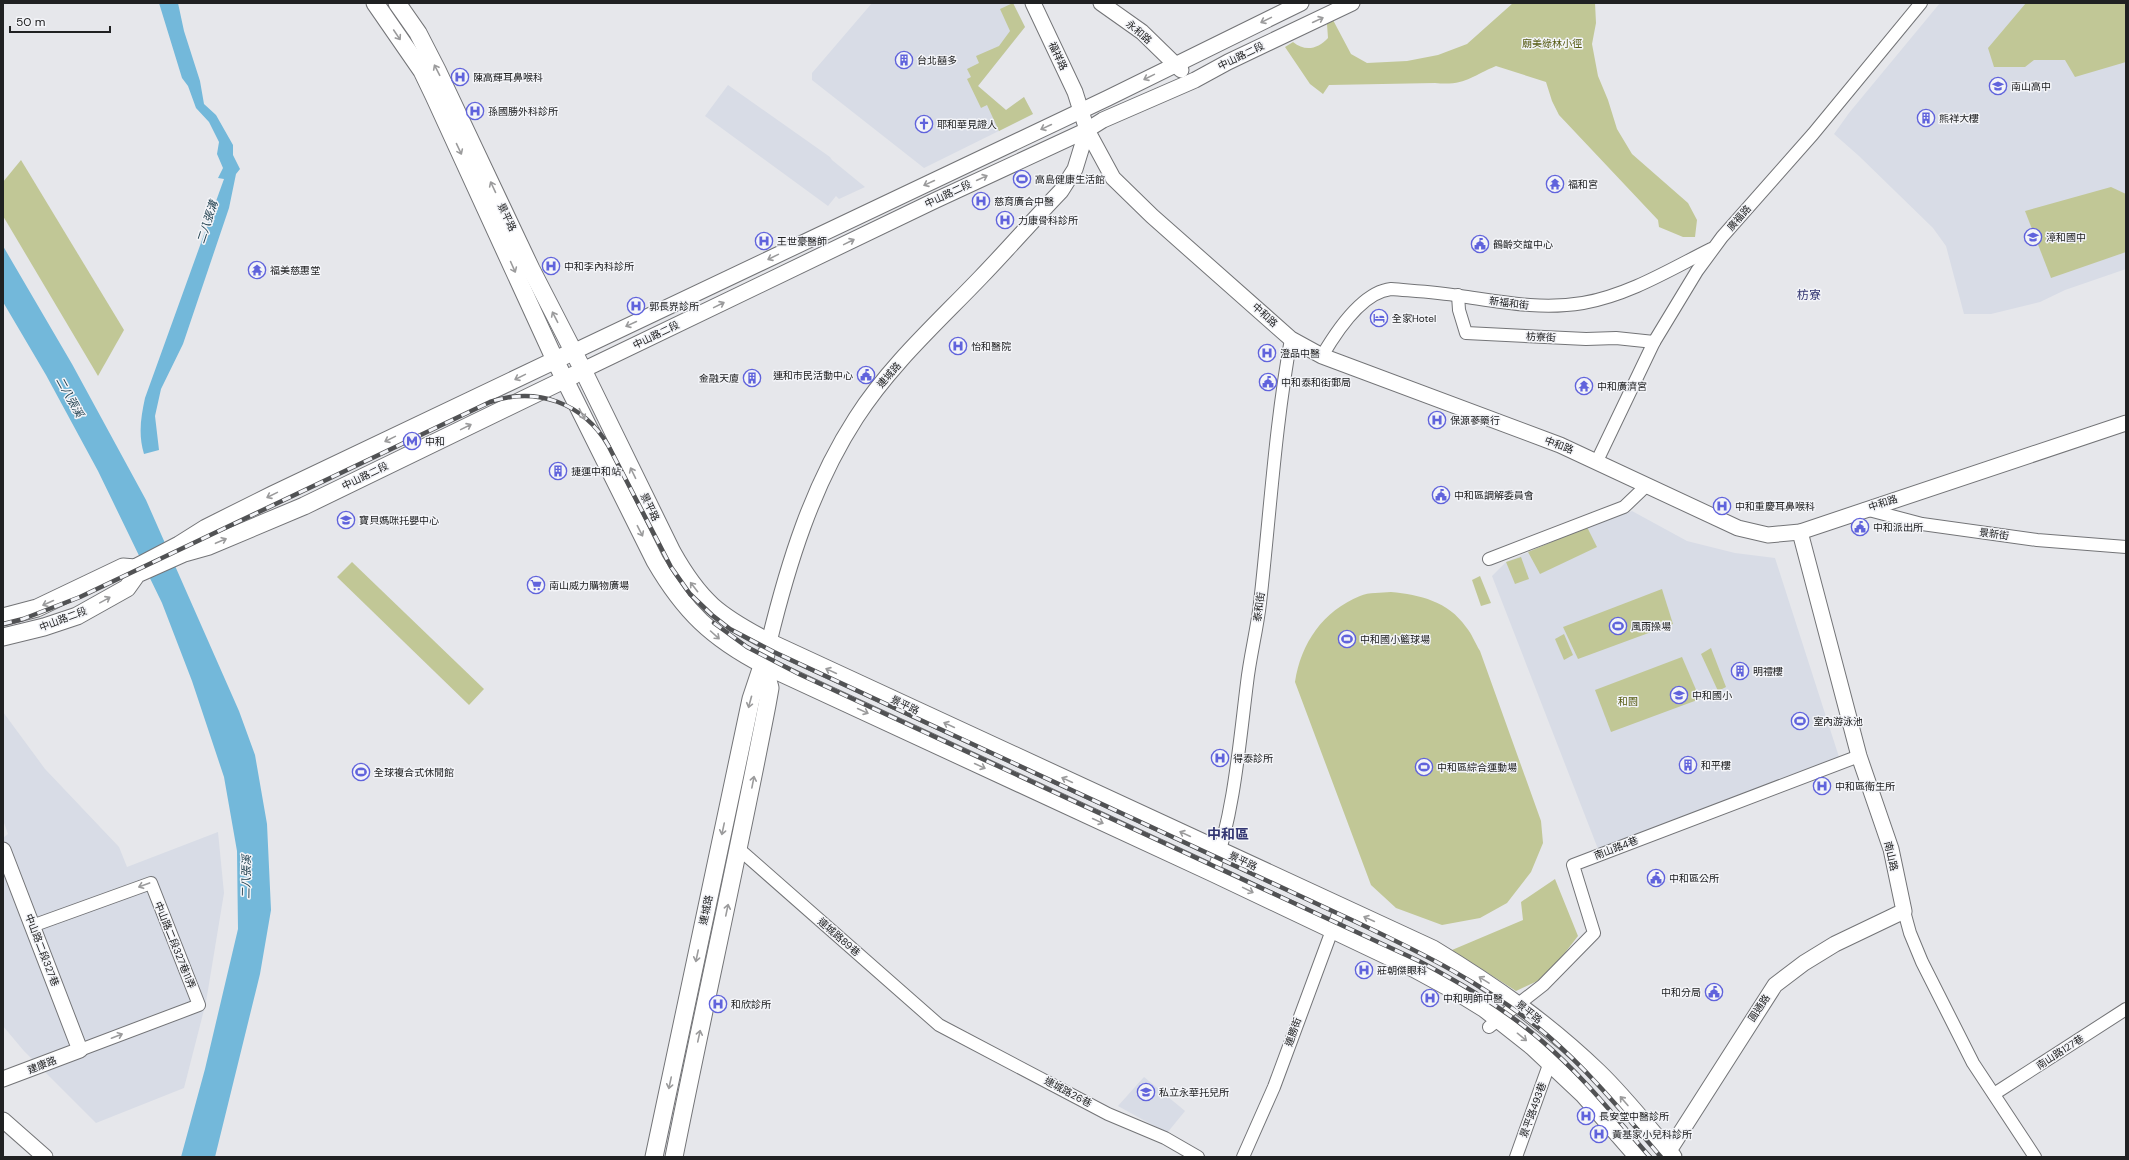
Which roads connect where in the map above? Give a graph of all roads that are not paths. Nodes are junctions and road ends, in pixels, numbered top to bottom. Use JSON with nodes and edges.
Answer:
{"nodes":[{"id":1,"x":375,"y":3,"type":"edge"},
{"id":2,"x":397,"y":3,"type":"edge"},
{"id":3,"x":1033,"y":3,"type":"edge"},
{"id":4,"x":1101,"y":3,"type":"edge"},
{"id":5,"x":1301,"y":3,"type":"edge"},
{"id":6,"x":1352,"y":3,"type":"edge"},
{"id":7,"x":1921,"y":3,"type":"edge"},
{"id":8,"x":1174,"y":65,"type":"junction"},
{"id":9,"x":1195,"y":80,"type":"junction"},
{"id":10,"x":1081,"y":110,"type":"junction"},
{"id":11,"x":1087,"y":130,"type":"junction"},
{"id":12,"x":1716,"y":247,"type":"junction"},
{"id":13,"x":1458,"y":295,"type":"junction"},
{"id":14,"x":1291,"y":339,"type":"junction"},
{"id":15,"x":1654,"y":342,"type":"junction"},
{"id":16,"x":573,"y":352,"type":"junction"},
{"id":17,"x":1322,"y":356,"type":"junction"},
{"id":18,"x":555,"y":360,"type":"junction"},
{"id":19,"x":583,"y":370,"type":"junction"},
{"id":20,"x":565,"y":379,"type":"junction"},
{"id":21,"x":2126,"y":423,"type":"edge"},
{"id":22,"x":1597,"y":461,"type":"junction"},
{"id":23,"x":1646,"y":486,"type":"junction"},
{"id":24,"x":1864,"y":509,"type":"junction"},
{"id":25,"x":1800,"y":532,"type":"junction"},
{"id":26,"x":2126,"y":547,"type":"edge"},
{"id":27,"x":182,"y":549,"type":"junction"},
{"id":28,"x":1489,"y":559,"type":"dead end"},
{"id":29,"x":136,"y":571,"type":"junction"},
{"id":30,"x":3,"y":617,"type":"edge"},
{"id":31,"x":3,"y":637,"type":"edge"},
{"id":32,"x":768,"y":642,"type":"junction"},
{"id":33,"x":764,"y":665,"type":"junction"},
{"id":34,"x":1859,"y":756,"type":"junction"},
{"id":35,"x":3,"y":850,"type":"edge"},
{"id":36,"x":740,"y":850,"type":"junction"},
{"id":37,"x":1221,"y":850,"type":"junction"},
{"id":38,"x":1213,"y":873,"type":"junction"},
{"id":39,"x":1340,"y":906,"type":"junction"},
{"id":40,"x":1904,"y":911,"type":"junction"},
{"id":41,"x":32,"y":926,"type":"junction"},
{"id":42,"x":1331,"y":930,"type":"junction"},
{"id":43,"x":1518,"y":1003,"type":"junction"},
{"id":44,"x":2126,"y":1009,"type":"edge"},
{"id":45,"x":1494,"y":1023,"type":"junction"},
{"id":46,"x":939,"y":1025,"type":"joint"},
{"id":47,"x":80,"y":1050,"type":"junction"},
{"id":48,"x":1550,"y":1062,"type":"junction"},
{"id":49,"x":3,"y":1079,"type":"edge"},
{"id":50,"x":1994,"y":1094,"type":"junction"},
{"id":51,"x":3,"y":1120,"type":"edge"},
{"id":52,"x":1668,"y":1155,"type":"edge"},
{"id":53,"x":45,"y":1157,"type":"edge"},
{"id":54,"x":654,"y":1157,"type":"edge"},
{"id":55,"x":674,"y":1157,"type":"edge"},
{"id":56,"x":1198,"y":1157,"type":"edge"},
{"id":57,"x":1242,"y":1157,"type":"edge"},
{"id":58,"x":1516,"y":1157,"type":"edge"},
{"id":59,"x":1638,"y":1157,"type":"edge"},
{"id":60,"x":2035,"y":1157,"type":"edge"}],
"edges":[{"from":1,"to":18,"type":"main road","name":"景平路","one_way":true},
{"from":16,"to":2,"type":"main road","name":"景平路","one_way":true},
{"from":3,"to":10,"type":"street","name":"福祥路"},
{"from":4,"to":8,"type":"street","name":"永和路"},
{"from":5,"to":8,"type":"street","name":"中山路二段","one_way":true},
{"from":9,"to":6,"type":"street","name":"中山路二段","one_way":true},
{"from":7,"to":12,"type":"street","name":"廣福路"},
{"from":8,"to":9,"type":"street","name":"永和路"},
{"from":8,"to":10,"type":"street","name":"中山路二段","one_way":true},
{"from":9,"to":11,"type":"street","name":"中山路二段"},
{"from":10,"to":11,"type":"street","name":"中和路"},
{"from":10,"to":16,"type":"street","name":"中山路二段","one_way":true},
{"from":11,"to":14,"type":"street","name":"中和路"},
{"from":19,"to":11,"type":"street","name":"中山路二段","one_way":true},
{"from":11,"to":32,"type":"street","name":"連城路"},
{"from":12,"to":13,"type":"street","name":"新福和街"},
{"from":12,"to":15,"type":"street","name":"廣福路"},
{"from":13,"to":15,"type":"street","name":"枋寮街"},
{"from":13,"to":17,"type":"street","name":"新福和街"},
{"from":14,"to":17,"type":"street","name":"中和路"},
{"from":14,"to":37,"type":"street","name":"泰和街"},
{"from":15,"to":22,"type":"street","name":"廣福路"},
{"from":16,"to":18,"type":"main road","name":"中山路二段"},
{"from":16,"to":19,"type":"main road","name":"景平路"},
{"from":17,"to":22,"type":"street","name":"中和路"},
{"from":18,"to":20,"type":"main road","name":"景平路"},
{"from":18,"to":27,"type":"main road","name":"中山路二段","one_way":true},
{"from":19,"to":20,"type":"main road","name":"中山路二段"},
{"from":32,"to":19,"type":"main road","name":"景平路","one_way":true},
{"from":27,"to":20,"type":"main road","name":"中山路二段","one_way":true},
{"from":20,"to":33,"type":"main road","name":"景平路","one_way":true},
{"from":21,"to":24,"type":"street","name":"中和路"},
{"from":22,"to":23,"type":"street","name":"中和路"},
{"from":23,"to":25,"type":"street","name":"中和路"},
{"from":23,"to":28,"type":"street"},
{"from":24,"to":25,"type":"street","name":"中和路"},
{"from":24,"to":26,"type":"street","name":"景新街"},
{"from":25,"to":34,"type":"street","name":"南山路"},
{"from":27,"to":29,"type":"main road","name":"中山路二段"},
{"from":29,"to":30,"type":"main road","name":"中山路二段","one_way":true},
{"from":31,"to":29,"type":"main road","name":"中山路二段","one_way":true},
{"from":32,"to":33,"type":"main road","name":"連城路"},
{"from":37,"to":32,"type":"main road","name":"景平路","one_way":true},
{"from":36,"to":33,"type":"main road","name":"連城路","one_way":true},
{"from":33,"to":38,"type":"main road","name":"景平路","one_way":true},
{"from":33,"to":54,"type":"main road","name":"連城路","one_way":true},
{"from":34,"to":40,"type":"street","name":"南山路"},
{"from":34,"to":43,"type":"street","name":"南山路4巷"},
{"from":35,"to":41,"type":"street","name":"中山路二段327巷"},
{"from":36,"to":46,"type":"street","name":"連城路89巷"},
{"from":55,"to":36,"type":"main road","name":"連城路","one_way":true},
{"from":37,"to":38,"type":"street","name":"泰和街"},
{"from":37,"to":39,"type":"main road","name":"景平路"},
{"from":38,"to":42,"type":"main road","name":"景平路","one_way":true},
{"from":39,"to":42,"type":"street","name":"連勝街"},
{"from":43,"to":39,"type":"main road","name":"景平路","one_way":true},
{"from":40,"to":50,"type":"street","name":"南山路"},
{"from":40,"to":52,"type":"street","name":"圓通路"},
{"from":41,"to":47,"type":"street","name":"中山路二段327巷"},
{"from":47,"to":41,"type":"street","name":"中山路二段327巷11弄","one_way":true},
{"from":42,"to":45,"type":"main road","name":"景平路"},
{"from":42,"to":57,"type":"street","name":"連勝街"},
{"from":43,"to":45,"type":"street","name":"南山路4巷"},
{"from":52,"to":43,"type":"main road","name":"景平路","one_way":true},
{"from":44,"to":50,"type":"street","name":"南山路127巷"},
{"from":45,"to":48,"type":"main road","name":"景平路","one_way":true},
{"from":46,"to":56,"type":"street","name":"連城路26巷"},
{"from":47,"to":49,"type":"street","name":"建康路"},
{"from":48,"to":58,"type":"street","name":"景平路493巷"},
{"from":48,"to":59,"type":"main road","name":"景平路"},
{"from":50,"to":60,"type":"street","name":"南山路"},
{"from":51,"to":53,"type":"street"}]}
